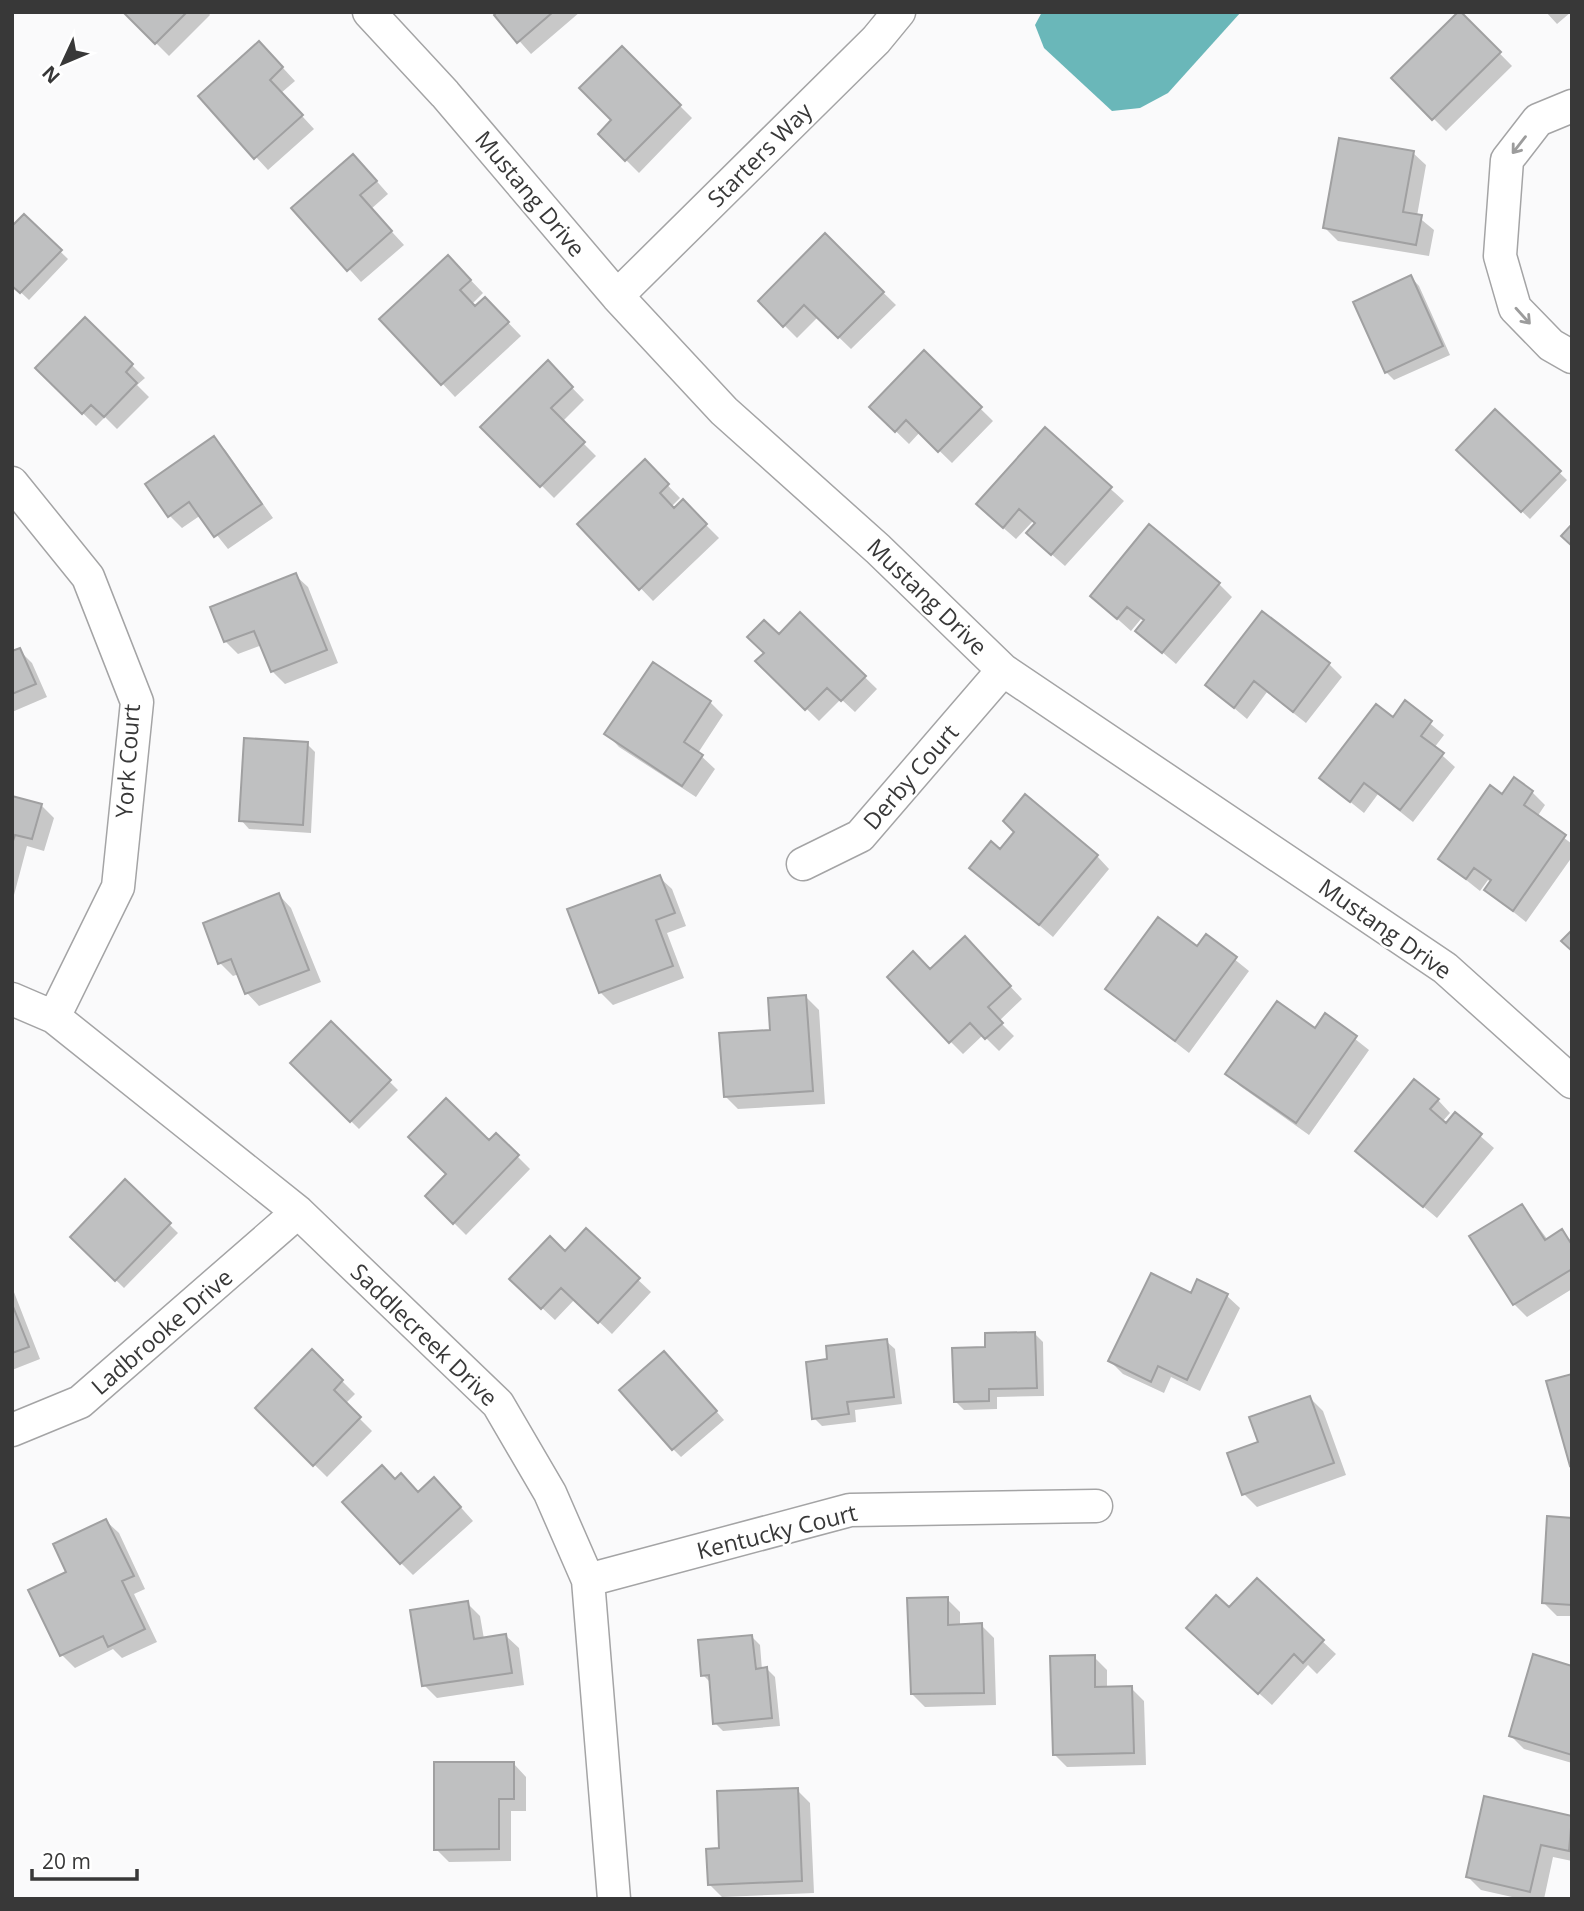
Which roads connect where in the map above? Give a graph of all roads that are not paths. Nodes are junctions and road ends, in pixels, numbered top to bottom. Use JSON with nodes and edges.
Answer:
{"nodes":[{"id":1,"x":369,"y":12,"type":"edge"},
{"id":2,"x":899,"y":12,"type":"edge"},
{"id":3,"x":1572,"y":106,"type":"edge"},
{"id":4,"x":617,"y":296,"type":"junction"},
{"id":5,"x":1572,"y":356,"type":"edge"},
{"id":6,"x":12,"y":482,"type":"edge"},
{"id":7,"x":1003,"y":670,"type":"junction"},
{"id":8,"x":803,"y":864,"type":"dead end"},
{"id":9,"x":12,"y":999,"type":"edge"},
{"id":10,"x":54,"y":1017,"type":"junction"},
{"id":11,"x":1572,"y":1082,"type":"edge"},
{"id":12,"x":298,"y":1212,"type":"junction"},
{"id":13,"x":12,"y":1430,"type":"edge"},
{"id":14,"x":1096,"y":1506,"type":"dead end"},
{"id":15,"x":588,"y":1580,"type":"junction"},
{"id":16,"x":614,"y":1899,"type":"edge"}],
"edges":[{"from":1,"to":4,"type":"street","name":"Mustang Drive"},
{"from":2,"to":4,"type":"street","name":"Starters Way"},
{"from":3,"to":5,"type":"street","one_way":true},
{"from":4,"to":7,"type":"street","name":"Mustang Drive"},
{"from":6,"to":10,"type":"street","name":"York Court"},
{"from":7,"to":8,"type":"street","name":"Derby Court"},
{"from":7,"to":11,"type":"street","name":"Mustang Drive"},
{"from":9,"to":10,"type":"street","name":"Saddlecreek Drive"},
{"from":10,"to":12,"type":"street","name":"Saddlecreek Drive"},
{"from":12,"to":13,"type":"street","name":"Ladbrooke Drive"},
{"from":12,"to":15,"type":"street","name":"Saddlecreek Drive"},
{"from":14,"to":15,"type":"street","name":"Kentucky Court"},
{"from":15,"to":16,"type":"street","name":"Saddlecreek Drive"}]}
